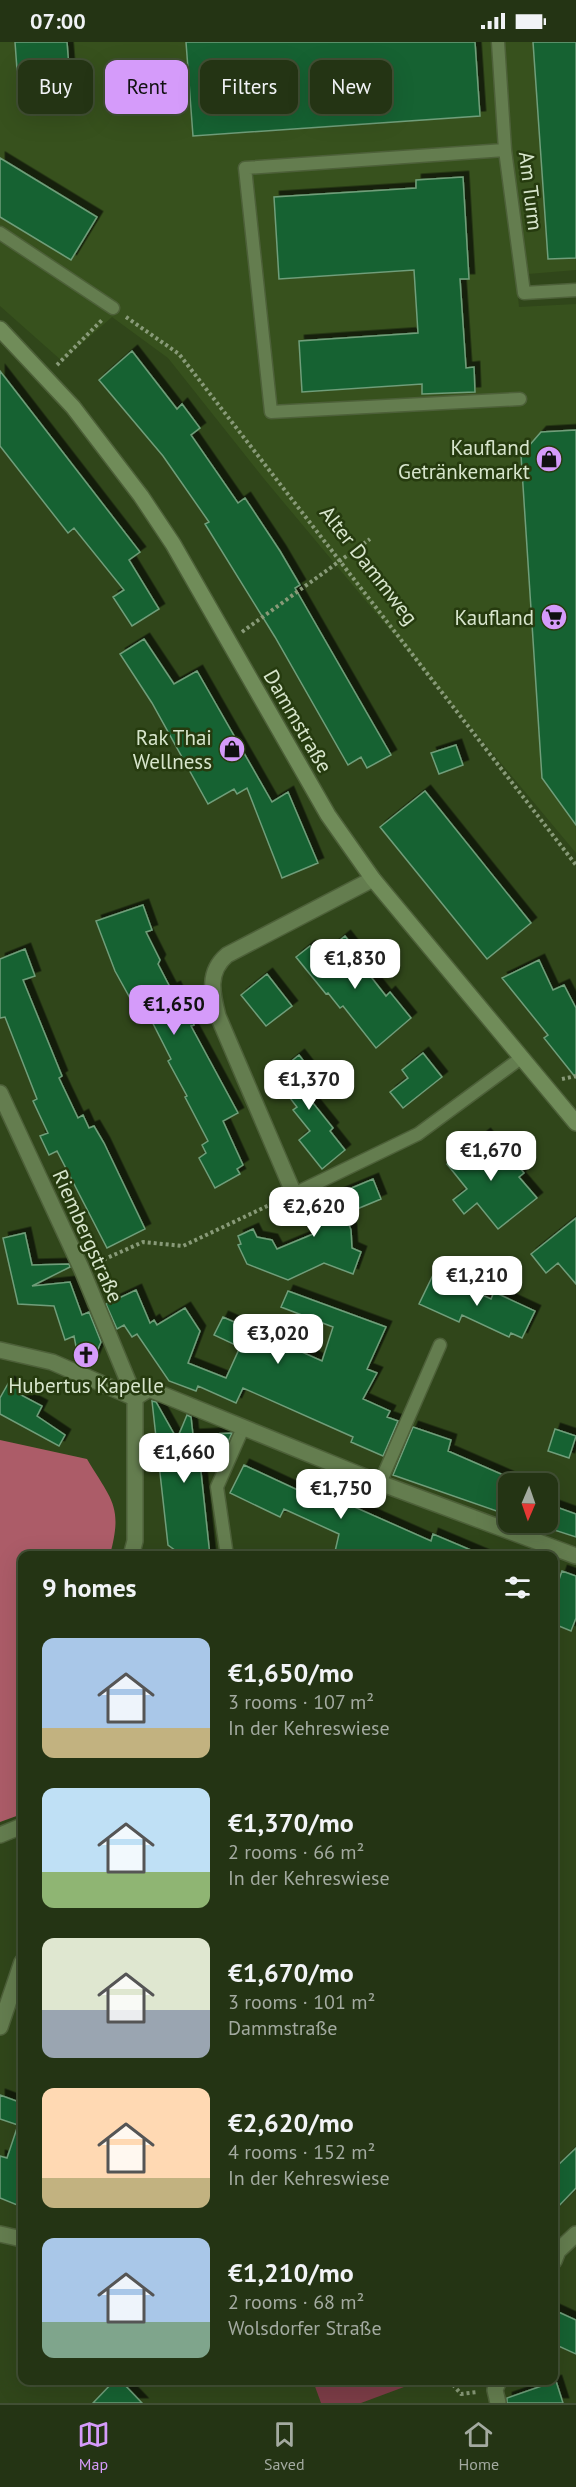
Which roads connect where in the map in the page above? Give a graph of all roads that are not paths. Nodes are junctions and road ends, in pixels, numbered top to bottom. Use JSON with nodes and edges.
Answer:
{"nodes":[{"id":1,"x":498,"y":42,"type":"edge"},
{"id":2,"x":505,"y":150,"type":"junction"},
{"id":3,"x":0,"y":233,"type":"edge"},
{"id":4,"x":576,"y":290,"type":"edge"},
{"id":5,"x":113,"y":308,"type":"road end"},
{"id":6,"x":0,"y":329,"type":"edge"},
{"id":7,"x":520,"y":399,"type":"dead end"},
{"id":8,"x":373,"y":879,"type":"junction"},
{"id":9,"x":521,"y":1058,"type":"junction"},
{"id":10,"x":0,"y":1093,"type":"edge"},
{"id":11,"x":576,"y":1124,"type":"edge"},
{"id":12,"x":294,"y":1194,"type":"joint"},
{"id":13,"x":440,"y":1346,"type":"dead end"},
{"id":14,"x":0,"y":1350,"type":"edge"},
{"id":15,"x":135,"y":1398,"type":"junction"},
{"id":16,"x":243,"y":1428,"type":"junction"},
{"id":17,"x":380,"y":1483,"type":"junction"},
{"id":18,"x":132,"y":1551,"type":"edge"},
{"id":19,"x":225,"y":1551,"type":"edge"},
{"id":20,"x":576,"y":1556,"type":"edge"},
{"id":21,"x":18,"y":1827,"type":"edge"},
{"id":22,"x":0,"y":1834,"type":"edge"},
{"id":23,"x":18,"y":1974,"type":"edge"},
{"id":24,"x":0,"y":2027,"type":"edge"},
{"id":25,"x":0,"y":2234,"type":"edge"},
{"id":26,"x":576,"y":2234,"type":"edge"},
{"id":27,"x":18,"y":2238,"type":"edge"},
{"id":28,"x":558,"y":2251,"type":"edge"}],
"edges":[{"from":1,"to":2,"type":"lane","name":"Am Turm"},
{"from":2,"to":4,"type":"lane","name":"Am Turm"},
{"from":2,"to":7,"type":"lane"},
{"from":3,"to":5,"type":"lane"},
{"from":6,"to":8,"type":"street","name":"Dammstraße"},
{"from":8,"to":9,"type":"street","name":"Dammstraße"},
{"from":8,"to":12,"type":"street"},
{"from":9,"to":11,"type":"street","name":"Dammstraße"},
{"from":9,"to":12,"type":"lane"},
{"from":10,"to":15,"type":"street","name":"Riembergstraße"},
{"from":13,"to":17,"type":"lane"},
{"from":14,"to":15,"type":"street"},
{"from":15,"to":16,"type":"street"},
{"from":15,"to":18,"type":"street"},
{"from":16,"to":17,"type":"street"},
{"from":16,"to":19,"type":"lane"},
{"from":17,"to":20,"type":"street"},
{"from":21,"to":22,"type":"street"},
{"from":23,"to":24,"type":"street"},
{"from":25,"to":27,"type":"street"},
{"from":26,"to":28,"type":"street"}]}
